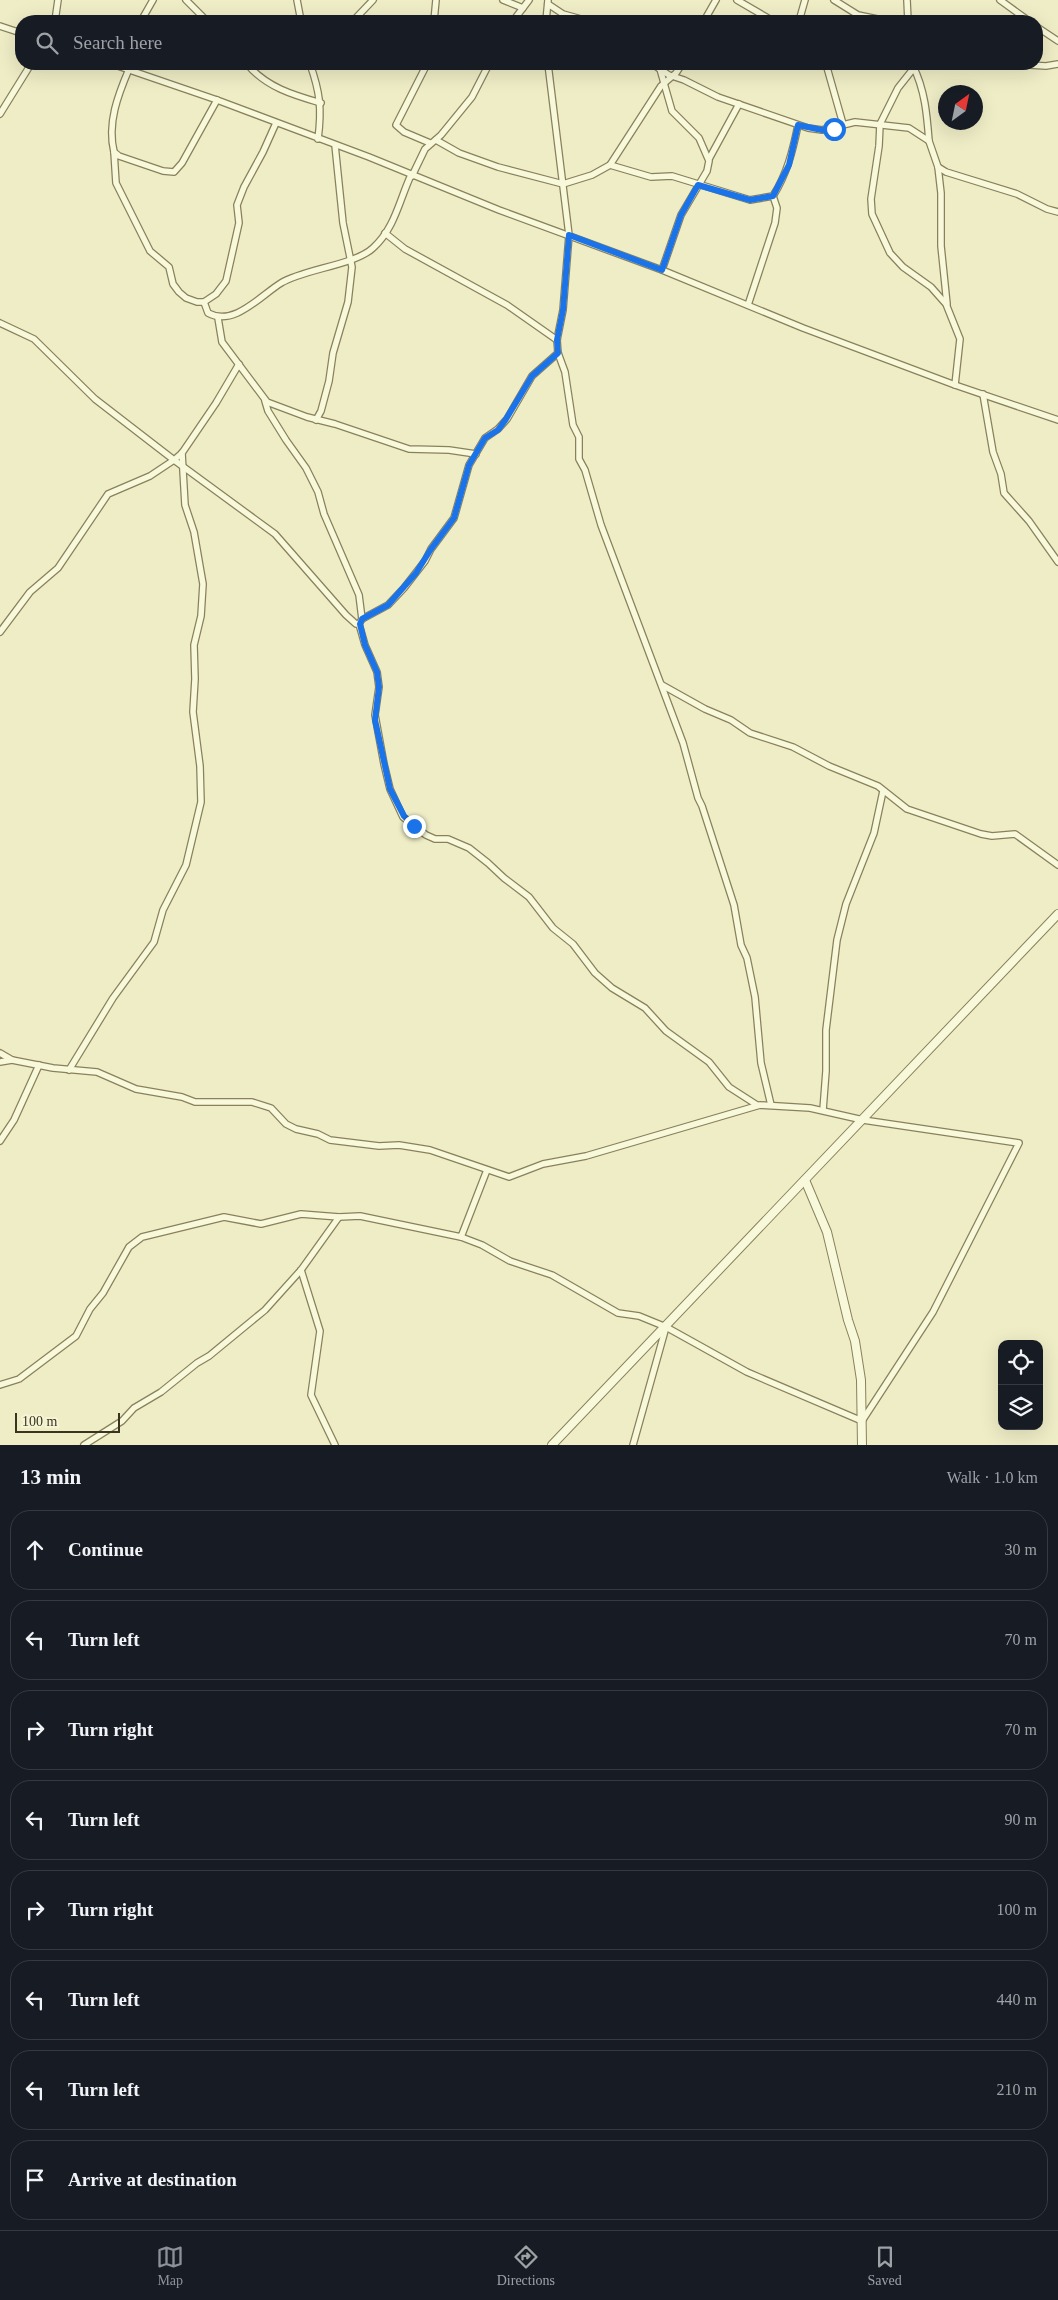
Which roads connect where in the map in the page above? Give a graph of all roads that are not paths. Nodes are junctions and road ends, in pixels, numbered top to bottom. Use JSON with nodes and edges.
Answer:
{"nodes":[{"id":1,"x":58,"y":0,"type":"edge"},
{"id":2,"x":153,"y":0,"type":"edge"},
{"id":3,"x":186,"y":0,"type":"edge"},
{"id":4,"x":297,"y":0,"type":"edge"},
{"id":5,"x":373,"y":0,"type":"edge"},
{"id":6,"x":436,"y":0,"type":"edge"},
{"id":7,"x":503,"y":0,"type":"edge"},
{"id":8,"x":529,"y":0,"type":"edge"},
{"id":9,"x":716,"y":0,"type":"edge"},
{"id":10,"x":737,"y":0,"type":"edge"},
{"id":11,"x":805,"y":0,"type":"edge"},
{"id":12,"x":834,"y":0,"type":"edge"},
{"id":13,"x":907,"y":0,"type":"edge"},
{"id":14,"x":1000,"y":0,"type":"edge"},
{"id":15,"x":548,"y":2,"type":"edge"},
{"id":16,"x":523,"y":8,"type":"junction"},
{"id":17,"x":55,"y":15,"type":"edge"},
{"id":18,"x":144,"y":15,"type":"edge"},
{"id":19,"x":201,"y":15,"type":"edge"},
{"id":20,"x":300,"y":15,"type":"edge"},
{"id":21,"x":359,"y":15,"type":"edge"},
{"id":22,"x":435,"y":15,"type":"edge"},
{"id":23,"x":518,"y":15,"type":"edge"},
{"id":24,"x":547,"y":15,"type":"edge"},
{"id":25,"x":567,"y":15,"type":"edge"},
{"id":26,"x":707,"y":15,"type":"edge"},
{"id":27,"x":763,"y":15,"type":"edge"},
{"id":28,"x":801,"y":15,"type":"edge"},
{"id":29,"x":858,"y":15,"type":"edge"},
{"id":30,"x":908,"y":15,"type":"edge"},
{"id":31,"x":1021,"y":15,"type":"edge"},
{"id":32,"x":0,"y":26,"type":"edge"},
{"id":33,"x":15,"y":31,"type":"edge"},
{"id":34,"x":1043,"y":31,"type":"edge"},
{"id":35,"x":1058,"y":41,"type":"edge"},
{"id":36,"x":1058,"y":64,"type":"edge"},
{"id":37,"x":1043,"y":66,"type":"edge"},
{"id":38,"x":28,"y":70,"type":"edge"},
{"id":39,"x":129,"y":70,"type":"edge"},
{"id":40,"x":132,"y":70,"type":"edge"},
{"id":41,"x":252,"y":70,"type":"edge"},
{"id":42,"x":312,"y":70,"type":"edge"},
{"id":43,"x":424,"y":70,"type":"edge"},
{"id":44,"x":486,"y":70,"type":"edge"},
{"id":45,"x":549,"y":70,"type":"edge"},
{"id":46,"x":660,"y":70,"type":"joint"},
{"id":47,"x":677,"y":70,"type":"edge"},
{"id":48,"x":828,"y":70,"type":"edge"},
{"id":49,"x":911,"y":70,"type":"edge"},
{"id":50,"x":916,"y":70,"type":"edge"},
{"id":51,"x":673,"y":75,"type":"junction"},
{"id":52,"x":664,"y":83,"type":"junction"},
{"id":53,"x":217,"y":100,"type":"junction"},
{"id":54,"x":321,"y":103,"type":"junction"},
{"id":55,"x":3,"y":104,"type":"edge"},
{"id":56,"x":739,"y":104,"type":"junction"},
{"id":57,"x":0,"y":114,"type":"edge"},
{"id":58,"x":276,"y":122,"type":"junction"},
{"id":59,"x":843,"y":124,"type":"junction"},
{"id":60,"x":880,"y":124,"type":"junction"},
{"id":61,"x":798,"y":125,"type":"junction"},
{"id":62,"x":318,"y":139,"type":"junction"},
{"id":63,"x":433,"y":141,"type":"junction"},
{"id":64,"x":929,"y":142,"type":"junction"},
{"id":65,"x":335,"y":145,"type":"junction"},
{"id":66,"x":114,"y":152,"type":"junction"},
{"id":67,"x":709,"y":159,"type":"junction"},
{"id":68,"x":610,"y":165,"type":"junction"},
{"id":69,"x":938,"y":167,"type":"junction"},
{"id":70,"x":412,"y":175,"type":"junction"},
{"id":71,"x":563,"y":184,"type":"junction"},
{"id":72,"x":698,"y":185,"type":"junction"},
{"id":73,"x":773,"y":196,"type":"junction"},
{"id":74,"x":1058,"y":212,"type":"edge"},
{"id":75,"x":385,"y":233,"type":"junction"},
{"id":76,"x":569,"y":235,"type":"junction"},
{"id":77,"x":350,"y":259,"type":"junction"},
{"id":78,"x":662,"y":270,"type":"junction"},
{"id":79,"x":204,"y":302,"type":"junction"},
{"id":80,"x":748,"y":305,"type":"junction"},
{"id":81,"x":947,"y":308,"type":"junction"},
{"id":82,"x":218,"y":318,"type":"junction"},
{"id":83,"x":0,"y":323,"type":"edge"},
{"id":84,"x":557,"y":340,"type":"junction"},
{"id":85,"x":558,"y":353,"type":"junction"},
{"id":86,"x":240,"y":364,"type":"junction"},
{"id":87,"x":955,"y":385,"type":"junction"},
{"id":88,"x":983,"y":394,"type":"junction"},
{"id":89,"x":265,"y":401,"type":"junction"},
{"id":90,"x":321,"y":411,"type":"junction"},
{"id":91,"x":316,"y":420,"type":"junction"},
{"id":92,"x":1058,"y":420,"type":"edge"},
{"id":93,"x":324,"y":421,"type":"junction"},
{"id":94,"x":182,"y":453,"type":"junction"},
{"id":95,"x":476,"y":454,"type":"junction"},
{"id":96,"x":174,"y":460,"type":"junction"},
{"id":97,"x":182,"y":465,"type":"junction"},
{"id":98,"x":1058,"y":562,"type":"edge"},
{"id":99,"x":361,"y":621,"type":"junction"},
{"id":100,"x":0,"y":632,"type":"edge"},
{"id":101,"x":662,"y":685,"type":"junction"},
{"id":102,"x":883,"y":791,"type":"junction"},
{"id":103,"x":1058,"y":865,"type":"edge"},
{"id":104,"x":1058,"y":914,"type":"edge"},
{"id":105,"x":0,"y":1053,"type":"edge"},
{"id":106,"x":12,"y":1060,"type":"junction"},
{"id":107,"x":0,"y":1062,"type":"edge"},
{"id":108,"x":39,"y":1065,"type":"junction"},
{"id":109,"x":69,"y":1070,"type":"junction"},
{"id":110,"x":757,"y":1105,"type":"junction"},
{"id":111,"x":771,"y":1105,"type":"junction"},
{"id":112,"x":823,"y":1110,"type":"junction"},
{"id":113,"x":863,"y":1120,"type":"junction"},
{"id":114,"x":0,"y":1140,"type":"edge"},
{"id":115,"x":487,"y":1170,"type":"junction"},
{"id":116,"x":805,"y":1180,"type":"junction"},
{"id":117,"x":339,"y":1217,"type":"junction"},
{"id":118,"x":461,"y":1237,"type":"junction"},
{"id":119,"x":301,"y":1270,"type":"junction"},
{"id":120,"x":666,"y":1327,"type":"junction"},
{"id":121,"x":0,"y":1386,"type":"edge"},
{"id":122,"x":862,"y":1421,"type":"junction"},
{"id":123,"x":84,"y":1445,"type":"edge"},
{"id":124,"x":334,"y":1445,"type":"edge"},
{"id":125,"x":552,"y":1445,"type":"edge"},
{"id":126,"x":633,"y":1445,"type":"edge"},
{"id":127,"x":862,"y":1445,"type":"edge"}],
"edges":[{"from":1,"to":17,"type":"street"},
{"from":2,"to":18,"type":"street"},
{"from":3,"to":19,"type":"street"},
{"from":4,"to":20,"type":"street"},
{"from":5,"to":21,"type":"street"},
{"from":6,"to":22,"type":"street"},
{"from":7,"to":16,"type":"street"},
{"from":8,"to":16,"type":"street"},
{"from":9,"to":26,"type":"street"},
{"from":10,"to":27,"type":"street"},
{"from":11,"to":28,"type":"street"},
{"from":12,"to":29,"type":"street"},
{"from":13,"to":30,"type":"street"},
{"from":14,"to":31,"type":"street"},
{"from":15,"to":24,"type":"street"},
{"from":15,"to":25,"type":"street"},
{"from":16,"to":23,"type":"street"},
{"from":32,"to":33,"type":"street"},
{"from":34,"to":35,"type":"street"},
{"from":36,"to":37,"type":"street"},
{"from":38,"to":55,"type":"street"},
{"from":39,"to":66,"type":"street"},
{"from":40,"to":53,"type":"street"},
{"from":41,"to":54,"type":"street"},
{"from":42,"to":54,"type":"street"},
{"from":43,"to":63,"type":"street"},
{"from":44,"to":63,"type":"street"},
{"from":45,"to":71,"type":"street"},
{"from":46,"to":51,"type":"street"},
{"from":46,"to":52,"type":"street"},
{"from":47,"to":51,"type":"street"},
{"from":48,"to":59,"type":"street"},
{"from":49,"to":60,"type":"street"},
{"from":50,"to":64,"type":"street"},
{"from":51,"to":52,"type":"street"},
{"from":51,"to":56,"type":"street"},
{"from":52,"to":67,"type":"street"},
{"from":52,"to":68,"type":"street"},
{"from":53,"to":58,"type":"street"},
{"from":53,"to":66,"type":"street"},
{"from":54,"to":62,"type":"street"},
{"from":55,"to":57,"type":"street"},
{"from":56,"to":61,"type":"street"},
{"from":56,"to":67,"type":"street"},
{"from":58,"to":62,"type":"street"},
{"from":58,"to":79,"type":"street"},
{"from":59,"to":60,"type":"street"},
{"from":59,"to":61,"type":"street"},
{"from":60,"to":64,"type":"street"},
{"from":60,"to":81,"type":"street"},
{"from":61,"to":73,"type":"street"},
{"from":62,"to":65,"type":"street"},
{"from":63,"to":70,"type":"street"},
{"from":63,"to":71,"type":"street"},
{"from":64,"to":69,"type":"street"},
{"from":65,"to":70,"type":"street"},
{"from":65,"to":77,"type":"street"},
{"from":66,"to":79,"type":"street"},
{"from":67,"to":72,"type":"street"},
{"from":68,"to":71,"type":"street"},
{"from":68,"to":72,"type":"street"},
{"from":69,"to":74,"type":"street"},
{"from":69,"to":81,"type":"street"},
{"from":70,"to":75,"type":"street"},
{"from":70,"to":76,"type":"street"},
{"from":71,"to":76,"type":"street"},
{"from":72,"to":73,"type":"street"},
{"from":72,"to":78,"type":"street"},
{"from":73,"to":80,"type":"street"},
{"from":75,"to":77,"type":"street"},
{"from":75,"to":84,"type":"street"},
{"from":76,"to":78,"type":"street"},
{"from":76,"to":84,"type":"street"},
{"from":77,"to":82,"type":"street"},
{"from":77,"to":90,"type":"street"},
{"from":78,"to":80,"type":"street"},
{"from":79,"to":82,"type":"street"},
{"from":80,"to":87,"type":"street"},
{"from":81,"to":87,"type":"street"},
{"from":82,"to":86,"type":"street"},
{"from":83,"to":96,"type":"street"},
{"from":84,"to":85,"type":"street"},
{"from":85,"to":95,"type":"street"},
{"from":85,"to":101,"type":"street"},
{"from":86,"to":89,"type":"street"},
{"from":86,"to":94,"type":"street"},
{"from":87,"to":88,"type":"street"},
{"from":88,"to":92,"type":"street"},
{"from":88,"to":98,"type":"street"},
{"from":89,"to":91,"type":"street"},
{"from":89,"to":99,"type":"street"},
{"from":90,"to":91,"type":"street"},
{"from":90,"to":93,"type":"street"},
{"from":91,"to":93,"type":"street"},
{"from":93,"to":95,"type":"street"},
{"from":94,"to":96,"type":"street"},
{"from":94,"to":97,"type":"street"},
{"from":95,"to":99,"type":"street"},
{"from":96,"to":97,"type":"street"},
{"from":96,"to":100,"type":"street"},
{"from":97,"to":99,"type":"street"},
{"from":97,"to":109,"type":"street"},
{"from":99,"to":110,"type":"street"},
{"from":101,"to":102,"type":"street"},
{"from":101,"to":111,"type":"street"},
{"from":102,"to":103,"type":"street"},
{"from":102,"to":112,"type":"street"},
{"from":104,"to":113,"type":"street"},
{"from":105,"to":106,"type":"street"},
{"from":106,"to":107,"type":"street"},
{"from":106,"to":108,"type":"street"},
{"from":108,"to":109,"type":"street"},
{"from":108,"to":114,"type":"street"},
{"from":109,"to":115,"type":"street"},
{"from":110,"to":111,"type":"street"},
{"from":110,"to":115,"type":"street"},
{"from":111,"to":112,"type":"street"},
{"from":112,"to":113,"type":"street"},
{"from":113,"to":116,"type":"street"},
{"from":113,"to":122,"type":"street"},
{"from":115,"to":118,"type":"street"},
{"from":116,"to":120,"type":"street"},
{"from":116,"to":122,"type":"street"},
{"from":117,"to":118,"type":"street"},
{"from":117,"to":119,"type":"street"},
{"from":117,"to":121,"type":"street"},
{"from":118,"to":120,"type":"street"},
{"from":119,"to":123,"type":"street"},
{"from":119,"to":124,"type":"street"},
{"from":120,"to":122,"type":"street"},
{"from":120,"to":125,"type":"street"},
{"from":120,"to":126,"type":"street"},
{"from":122,"to":127,"type":"street"}]}
